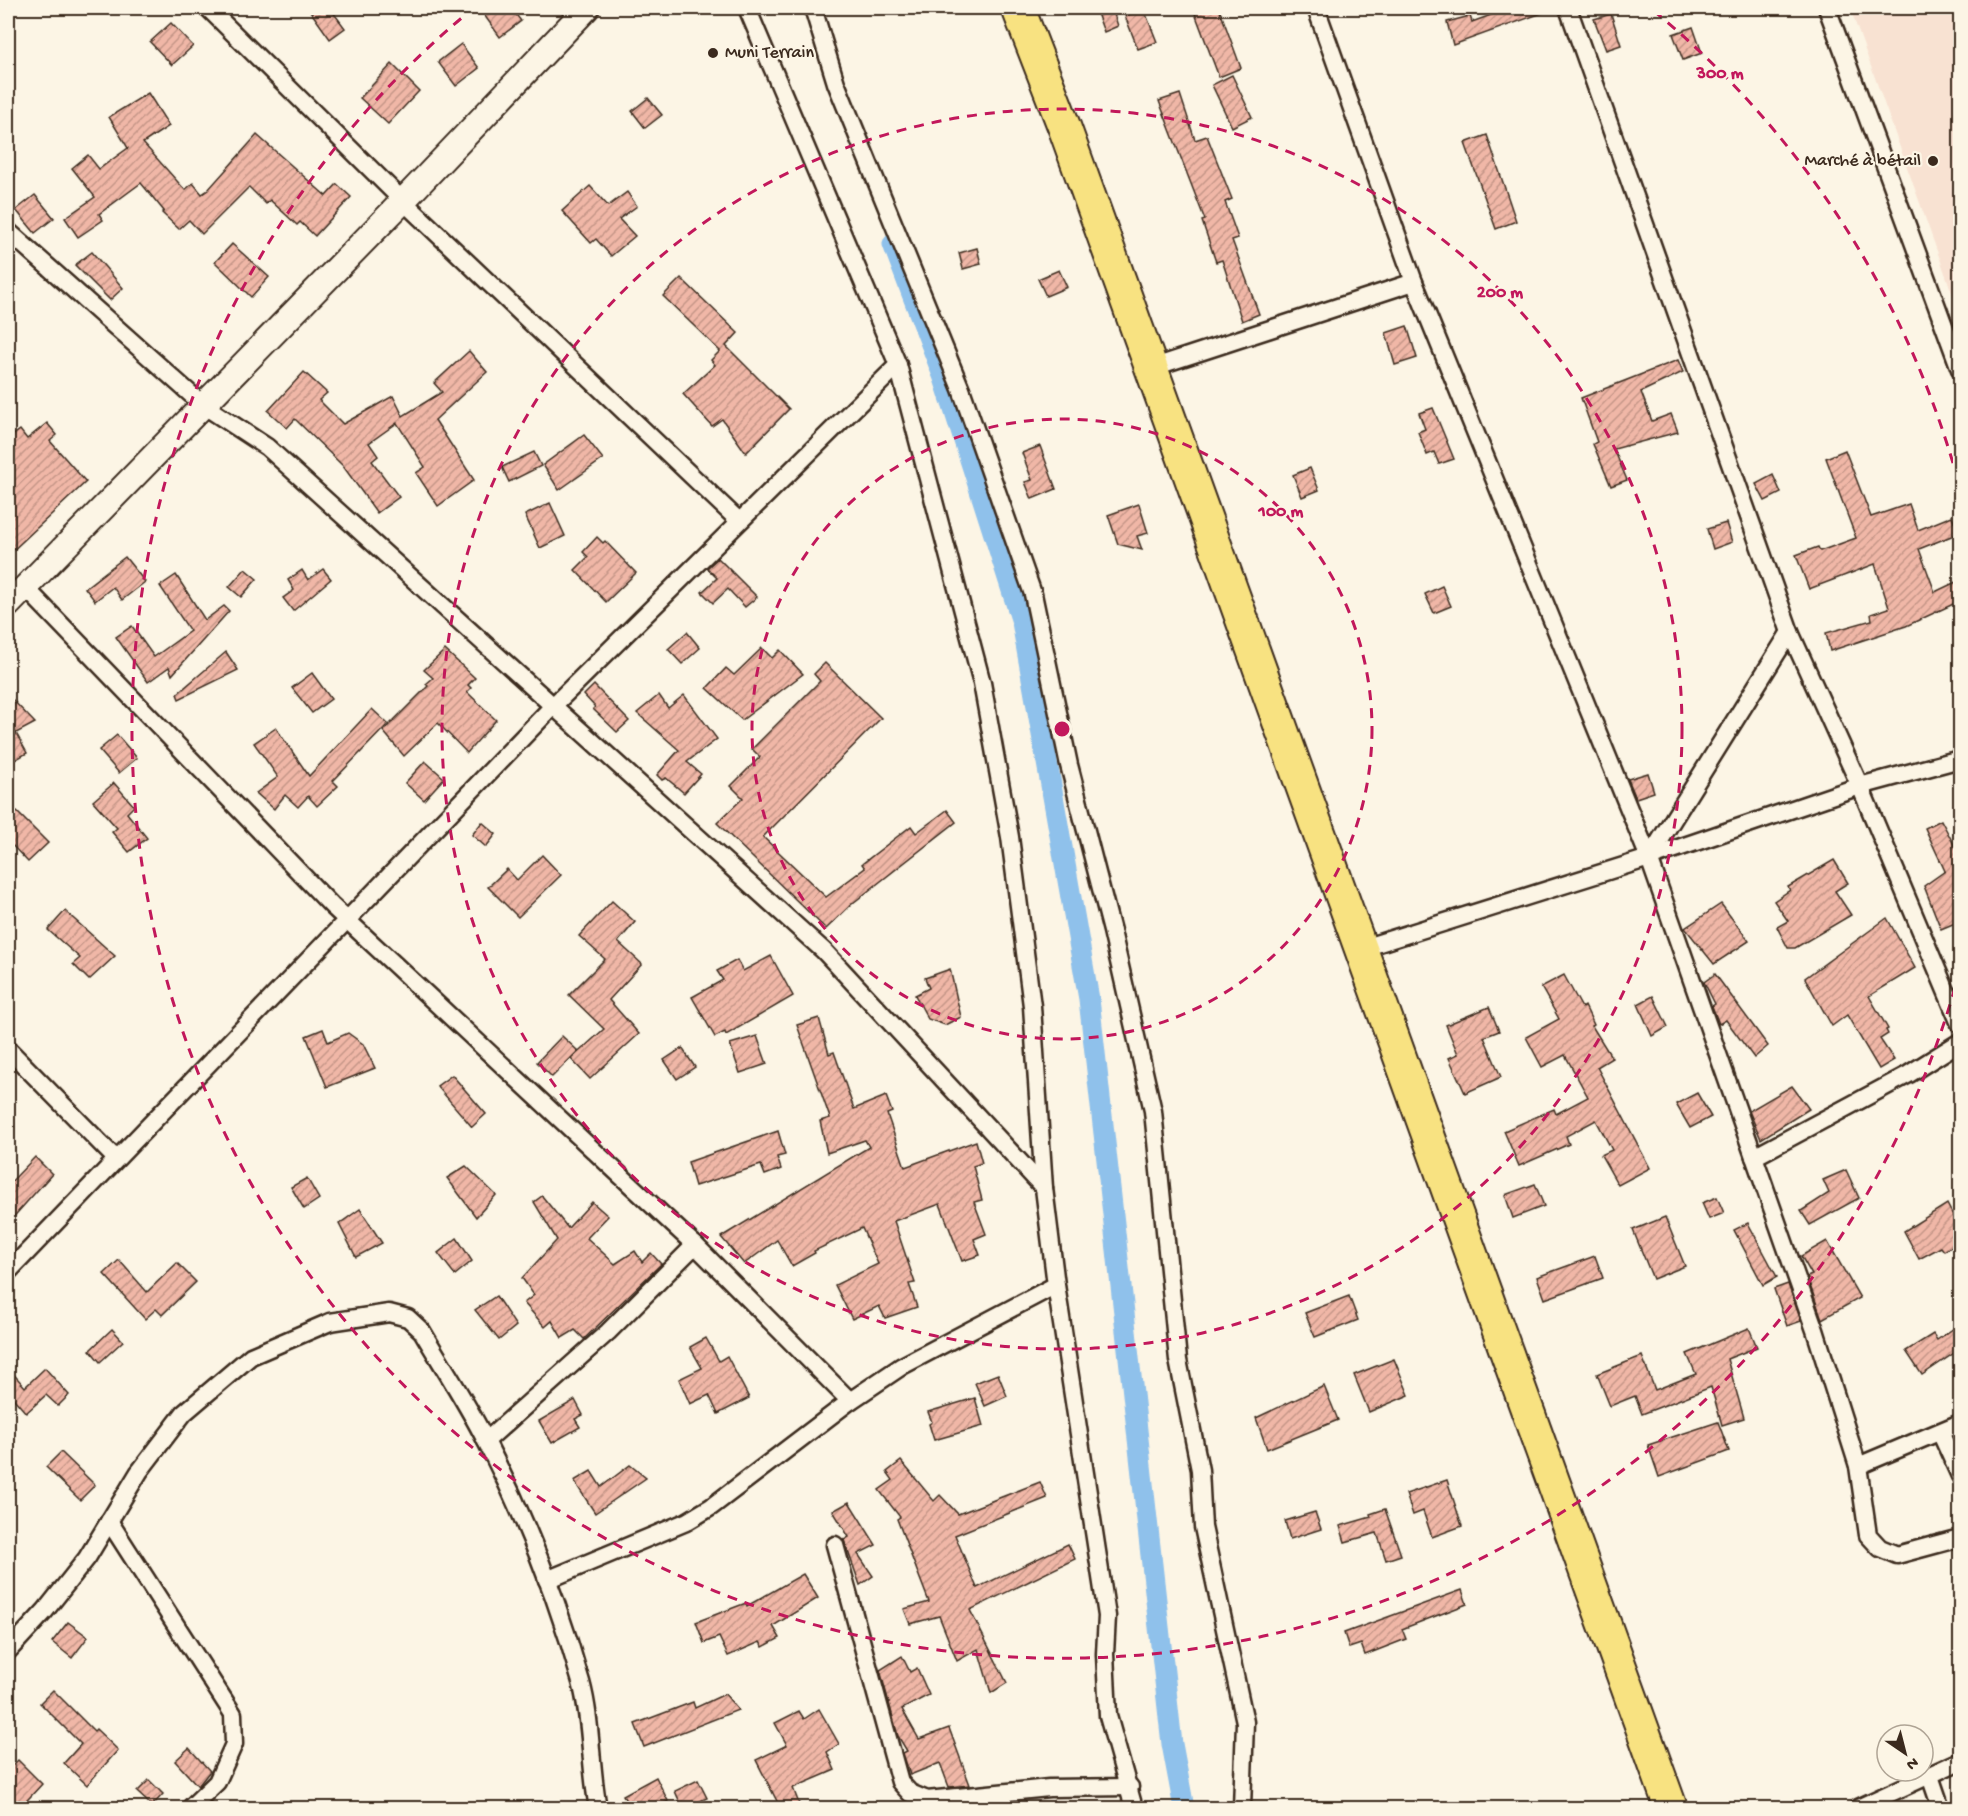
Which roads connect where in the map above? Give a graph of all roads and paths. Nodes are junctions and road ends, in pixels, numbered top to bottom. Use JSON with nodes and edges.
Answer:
{"nodes":[{"id":1,"x":208,"y":8,"type":"edge"},
{"id":2,"x":587,"y":8,"type":"edge"},
{"id":3,"x":747,"y":8,"type":"edge"},
{"id":4,"x":813,"y":8,"type":"edge"},
{"id":5,"x":1018,"y":8,"type":"edge"},
{"id":6,"x":1316,"y":8,"type":"edge"},
{"id":7,"x":1568,"y":8,"type":"edge"},
{"id":8,"x":1827,"y":8,"type":"edge"},
{"id":9,"x":404,"y":201,"type":"junction"},
{"id":10,"x":8,"y":231,"type":"edge"},
{"id":11,"x":1414,"y":282,"type":"junction"},
{"id":12,"x":898,"y":365,"type":"junction"},
{"id":13,"x":1151,"y":368,"type":"junction"},
{"id":14,"x":1960,"y":369,"type":"edge"},
{"id":15,"x":203,"y":405,"type":"junction"},
{"id":16,"x":738,"y":520,"type":"junction"},
{"id":17,"x":25,"y":587,"type":"junction"},
{"id":18,"x":8,"y":605,"type":"edge"},
{"id":19,"x":1790,"y":632,"type":"junction"},
{"id":20,"x":553,"y":706,"type":"junction"},
{"id":21,"x":1960,"y":759,"type":"edge"},
{"id":22,"x":1860,"y":786,"type":"junction"},
{"id":23,"x":1649,"y":858,"type":"junction"},
{"id":24,"x":347,"y":920,"type":"junction"},
{"id":25,"x":1360,"y":949,"type":"junction"},
{"id":26,"x":1960,"y":1024,"type":"edge"},
{"id":27,"x":1960,"y":1042,"type":"edge"},
{"id":28,"x":8,"y":1049,"type":"edge"},
{"id":29,"x":1754,"y":1157,"type":"junction"},
{"id":30,"x":116,"y":1159,"type":"junction"},
{"id":31,"x":1044,"y":1188,"type":"junction"},
{"id":32,"x":695,"y":1245,"type":"junction"},
{"id":33,"x":8,"y":1272,"type":"edge"},
{"id":34,"x":1056,"y":1285,"type":"junction"},
{"id":35,"x":849,"y":1401,"type":"junction"},
{"id":36,"x":1960,"y":1423,"type":"edge"},
{"id":37,"x":1940,"y":1432,"type":"junction"},
{"id":38,"x":486,"y":1441,"type":"junction"},
{"id":39,"x":1858,"y":1466,"type":"junction"},
{"id":40,"x":1960,"y":1476,"type":"edge"},
{"id":41,"x":109,"y":1521,"type":"junction"},
{"id":42,"x":1960,"y":1538,"type":"edge"},
{"id":43,"x":836,"y":1545,"type":"dead end"},
{"id":44,"x":547,"y":1580,"type":"junction"},
{"id":45,"x":8,"y":1651,"type":"edge"},
{"id":46,"x":1960,"y":1761,"type":"edge"},
{"id":47,"x":1935,"y":1774,"type":"edge"},
{"id":48,"x":1915,"y":1783,"type":"edge"},
{"id":49,"x":1932,"y":1783,"type":"edge"},
{"id":50,"x":1130,"y":1787,"type":"junction"},
{"id":51,"x":190,"y":1809,"type":"edge"},
{"id":52,"x":598,"y":1809,"type":"edge"},
{"id":53,"x":1134,"y":1809,"type":"edge"},
{"id":54,"x":1242,"y":1809,"type":"edge"},
{"id":55,"x":1671,"y":1809,"type":"edge"},
{"id":56,"x":1858,"y":1809,"type":"edge"},
{"id":57,"x":1941,"y":1809,"type":"edge"}],
"edges":[{"from":1,"to":9,"type":"street"},
{"from":2,"to":9,"type":"main road"},
{"from":3,"to":12,"type":"street"},
{"from":4,"to":54,"type":"street"},
{"from":5,"to":13,"type":"highway"},
{"from":6,"to":11,"type":"street"},
{"from":7,"to":19,"type":"street"},
{"from":8,"to":14,"type":"street"},
{"from":9,"to":15,"type":"main road"},
{"from":9,"to":16,"type":"street"},
{"from":10,"to":15,"type":"street"},
{"from":11,"to":13,"type":"street"},
{"from":11,"to":23,"type":"street"},
{"from":12,"to":16,"type":"street"},
{"from":12,"to":31,"type":"street"},
{"from":13,"to":25,"type":"highway"},
{"from":15,"to":17,"type":"main road"},
{"from":15,"to":20,"type":"street"},
{"from":16,"to":20,"type":"street"},
{"from":17,"to":18,"type":"main road"},
{"from":17,"to":24,"type":"street"},
{"from":19,"to":22,"type":"street"},
{"from":19,"to":23,"type":"street"},
{"from":20,"to":24,"type":"street"},
{"from":20,"to":31,"type":"street"},
{"from":21,"to":22,"type":"street"},
{"from":22,"to":23,"type":"street"},
{"from":22,"to":26,"type":"street"},
{"from":23,"to":25,"type":"street"},
{"from":23,"to":29,"type":"street"},
{"from":24,"to":30,"type":"street"},
{"from":24,"to":32,"type":"street"},
{"from":25,"to":55,"type":"highway"},
{"from":27,"to":29,"type":"street"},
{"from":28,"to":30,"type":"street"},
{"from":29,"to":39,"type":"street"},
{"from":30,"to":33,"type":"street"},
{"from":31,"to":34,"type":"street"},
{"from":32,"to":35,"type":"street"},
{"from":32,"to":38,"type":"street"},
{"from":34,"to":35,"type":"street"},
{"from":34,"to":50,"type":"street"},
{"from":35,"to":44,"type":"street"},
{"from":36,"to":37,"type":"street"},
{"from":37,"to":39,"type":"street"},
{"from":37,"to":40,"type":"street"},
{"from":38,"to":41,"type":"street"},
{"from":38,"to":44,"type":"street"},
{"from":39,"to":42,"type":"street"},
{"from":41,"to":45,"type":"street"},
{"from":41,"to":51,"type":"street"},
{"from":43,"to":50,"type":"street"},
{"from":44,"to":52,"type":"street"},
{"from":46,"to":47,"type":"street"},
{"from":48,"to":56,"type":"street"},
{"from":49,"to":57,"type":"street"},
{"from":50,"to":53,"type":"street"}]}
